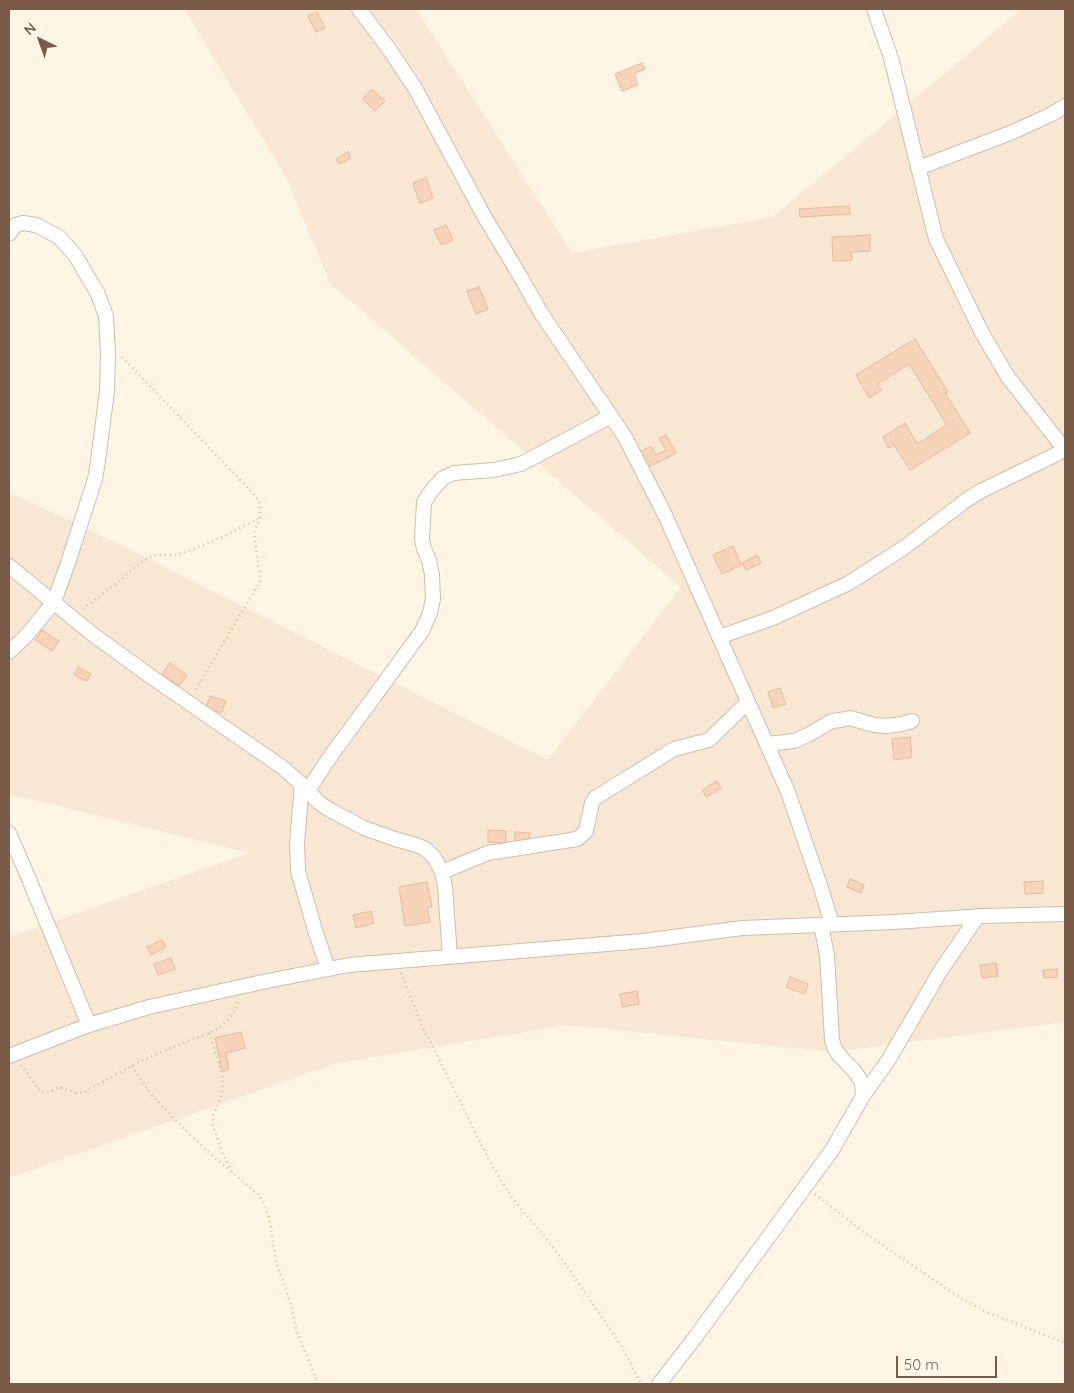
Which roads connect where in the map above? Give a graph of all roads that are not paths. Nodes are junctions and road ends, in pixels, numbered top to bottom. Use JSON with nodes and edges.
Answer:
{"nodes":[{"id":1,"x":359,"y":9,"type":"edge"},
{"id":2,"x":874,"y":9,"type":"edge"},
{"id":3,"x":1065,"y":106,"type":"edge"},
{"id":4,"x":918,"y":168,"type":"junction"},
{"id":5,"x":9,"y":234,"type":"edge"},
{"id":6,"x":611,"y":416,"type":"junction"},
{"id":7,"x":1065,"y":450,"type":"edge"},
{"id":8,"x":9,"y":566,"type":"edge"},
{"id":9,"x":54,"y":602,"type":"junction"},
{"id":10,"x":720,"y":637,"type":"junction"},
{"id":11,"x":9,"y":652,"type":"edge"},
{"id":12,"x":748,"y":702,"type":"junction"},
{"id":13,"x":912,"y":720,"type":"dead end"},
{"id":14,"x":767,"y":744,"type":"junction"},
{"id":15,"x":305,"y":787,"type":"junction"},
{"id":16,"x":9,"y":833,"type":"edge"},
{"id":17,"x":442,"y":872,"type":"junction"},
{"id":18,"x":1065,"y":914,"type":"edge"},
{"id":19,"x":978,"y":916,"type":"junction"},
{"id":20,"x":826,"y":925,"type":"junction"},
{"id":21,"x":450,"y":956,"type":"junction"},
{"id":22,"x":328,"y":969,"type":"junction"},
{"id":23,"x":89,"y":1025,"type":"junction"},
{"id":24,"x":11,"y":1055,"type":"edge"},
{"id":25,"x":863,"y":1096,"type":"junction"},
{"id":26,"x":659,"y":1384,"type":"edge"}],
"edges":[{"from":1,"to":6,"type":"street"},
{"from":2,"to":4,"type":"street"},
{"from":3,"to":4,"type":"street"},
{"from":4,"to":7,"type":"street"},
{"from":5,"to":9,"type":"street"},
{"from":6,"to":10,"type":"street"},
{"from":6,"to":15,"type":"street"},
{"from":7,"to":10,"type":"street"},
{"from":8,"to":9,"type":"street"},
{"from":9,"to":11,"type":"street"},
{"from":9,"to":15,"type":"street"},
{"from":10,"to":12,"type":"street"},
{"from":12,"to":14,"type":"street"},
{"from":12,"to":17,"type":"street"},
{"from":13,"to":14,"type":"street"},
{"from":14,"to":20,"type":"street"},
{"from":15,"to":17,"type":"street"},
{"from":15,"to":22,"type":"street"},
{"from":16,"to":23,"type":"street"},
{"from":17,"to":21,"type":"street"},
{"from":18,"to":19,"type":"street"},
{"from":19,"to":20,"type":"street"},
{"from":19,"to":25,"type":"street"},
{"from":20,"to":21,"type":"street"},
{"from":20,"to":25,"type":"street"},
{"from":21,"to":22,"type":"street"},
{"from":22,"to":23,"type":"street"},
{"from":23,"to":24,"type":"street"},
{"from":25,"to":26,"type":"street"}]}
